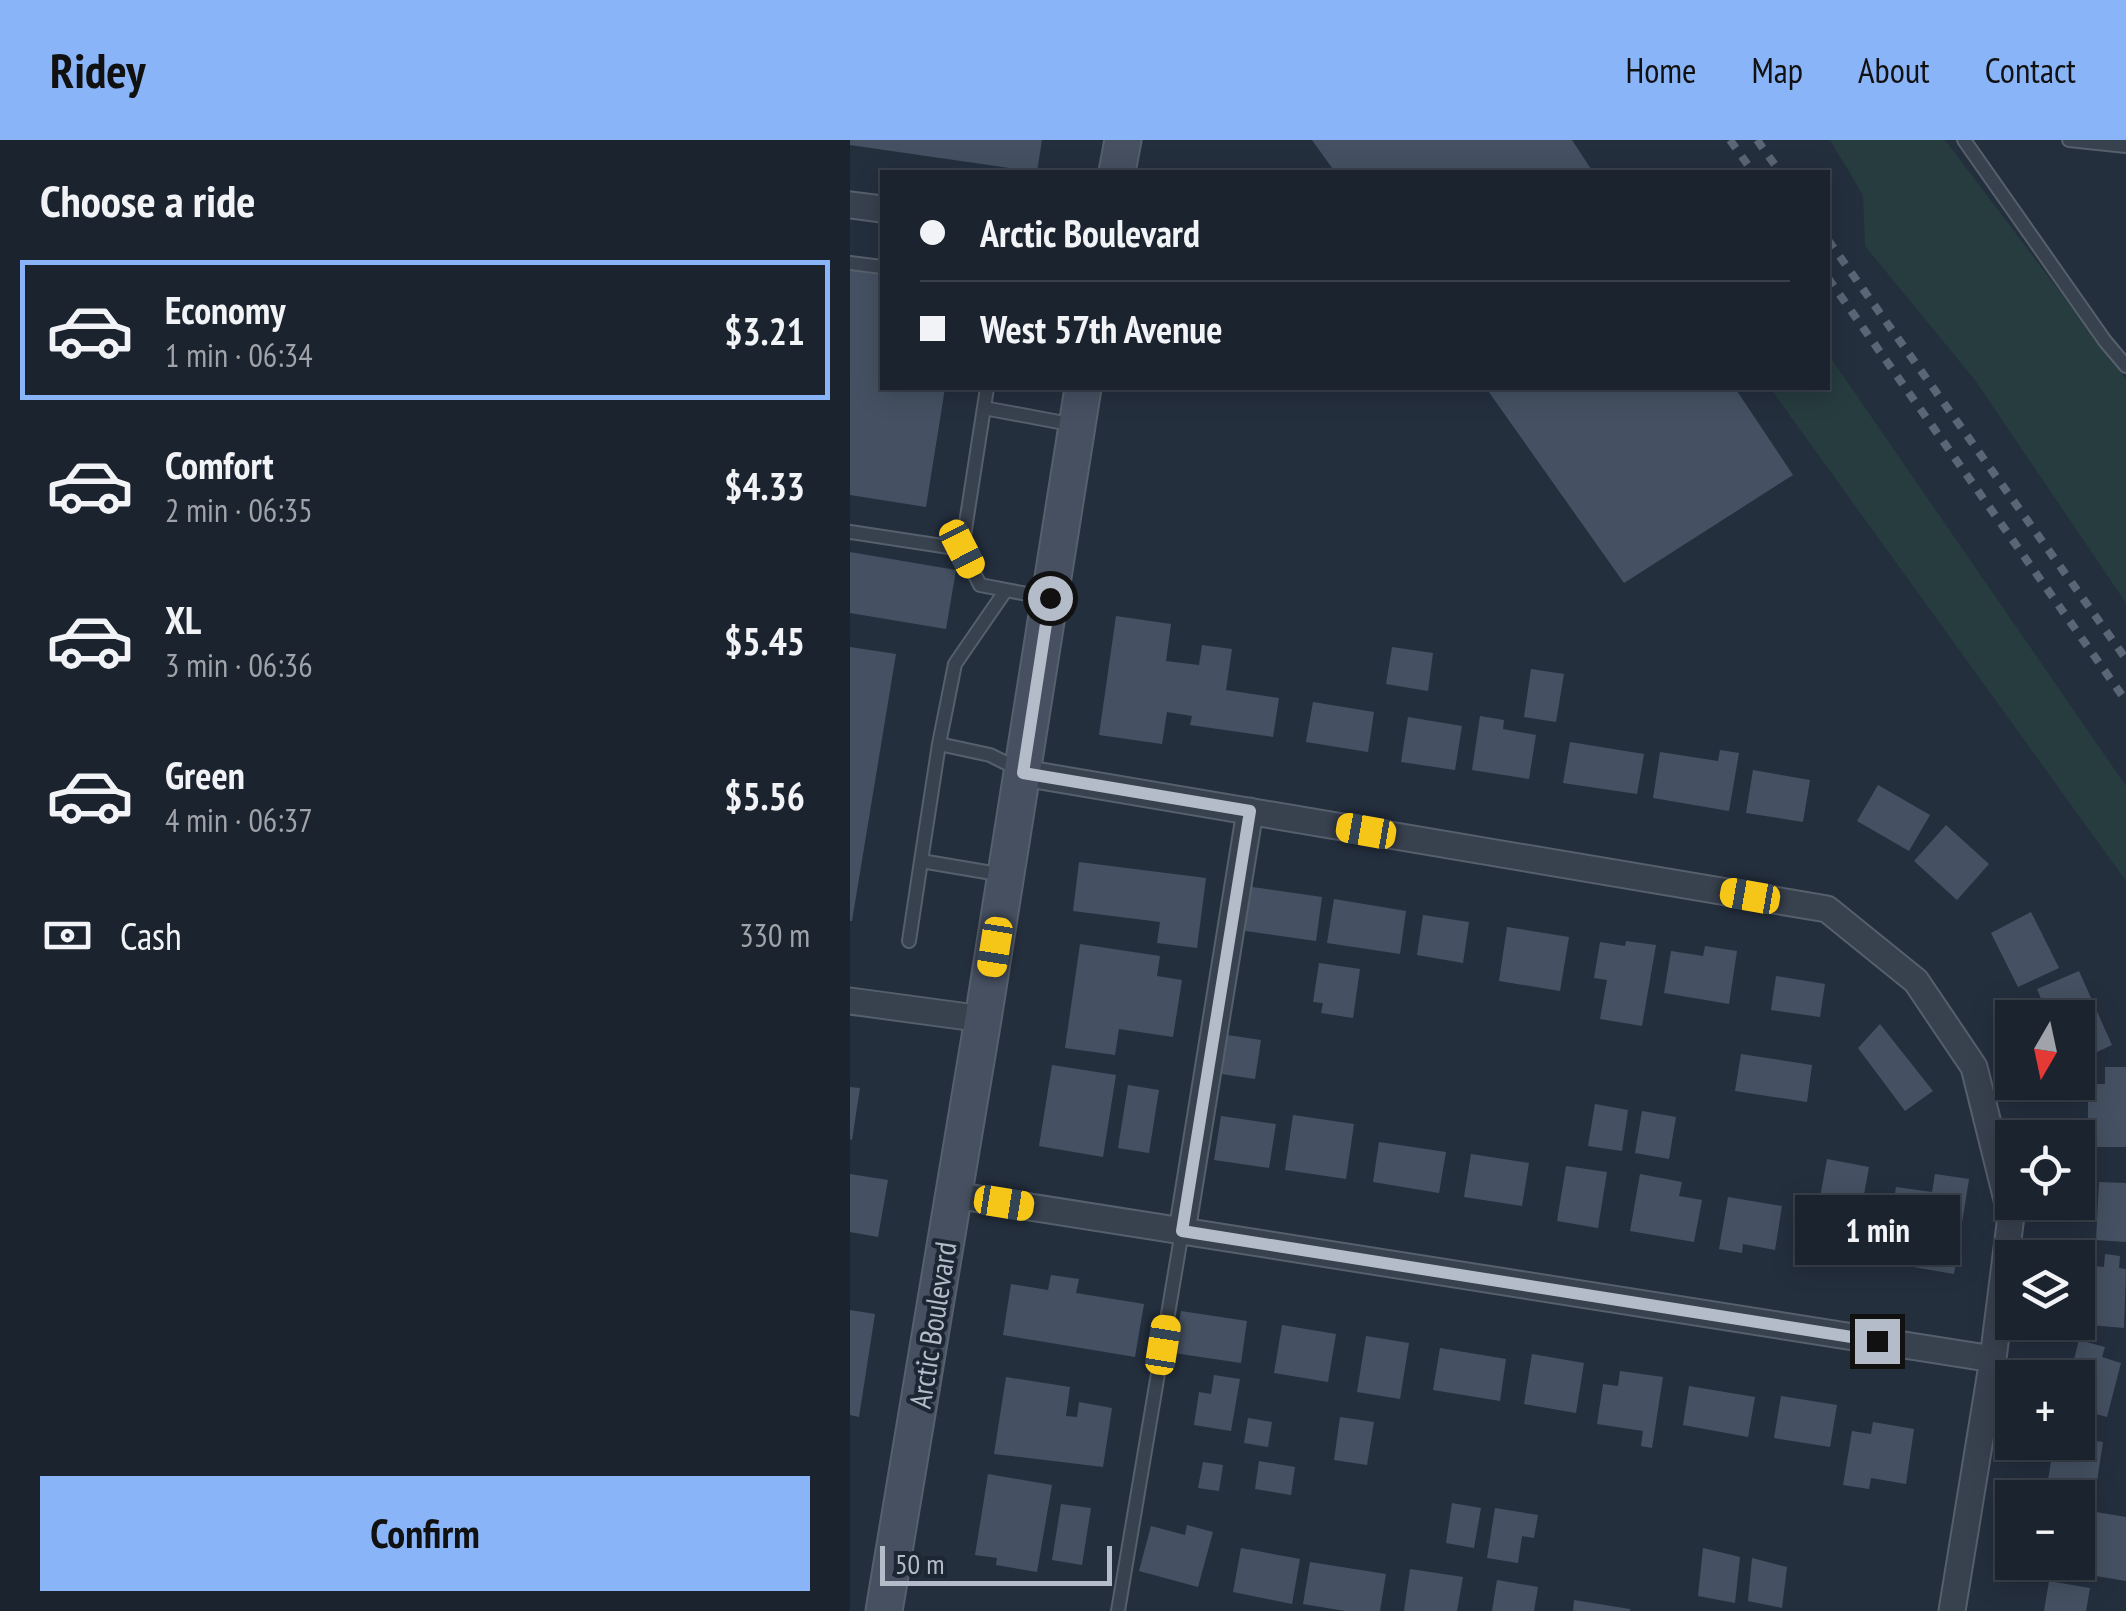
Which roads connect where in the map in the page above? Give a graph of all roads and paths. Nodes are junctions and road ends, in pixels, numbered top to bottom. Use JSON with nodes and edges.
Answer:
{"nodes":[{"id":1,"x":1123,"y":140,"type":"edge"},
{"id":2,"x":1964,"y":140,"type":"edge"},
{"id":3,"x":2069,"y":140,"type":"edge"},
{"id":4,"x":2126,"y":146,"type":"edge"},
{"id":5,"x":1118,"y":170,"type":"edge"},
{"id":6,"x":850,"y":205,"type":"edge"},
{"id":7,"x":880,"y":209,"type":"edge"},
{"id":8,"x":850,"y":263,"type":"edge"},
{"id":9,"x":880,"y":267,"type":"edge"},
{"id":10,"x":2126,"y":366,"type":"edge"},
{"id":11,"x":987,"y":390,"type":"edge"},
{"id":12,"x":1084,"y":390,"type":"edge"},
{"id":13,"x":984,"y":408,"type":"junction"},
{"id":14,"x":1078,"y":426,"type":"junction"},
{"id":15,"x":850,"y":532,"type":"edge"},
{"id":16,"x":962,"y":549,"type":"junction"},
{"id":17,"x":1006,"y":590,"type":"junction"},
{"id":18,"x":1050,"y":598,"type":"junction"},
{"id":19,"x":939,"y":744,"type":"junction"},
{"id":20,"x":1023,"y":773,"type":"junction"},
{"id":21,"x":1250,"y":811,"type":"junction"},
{"id":22,"x":921,"y":861,"type":"junction"},
{"id":23,"x":1006,"y":875,"type":"junction"},
{"id":24,"x":909,"y":940,"type":"dead end"},
{"id":25,"x":850,"y":1001,"type":"edge"},
{"id":26,"x":983,"y":1020,"type":"junction"},
{"id":27,"x":954,"y":1195,"type":"junction"},
{"id":28,"x":1182,"y":1231,"type":"junction"},
{"id":29,"x":1993,"y":1359,"type":"junction"},
{"id":30,"x":884,"y":1611,"type":"edge"},
{"id":31,"x":1118,"y":1611,"type":"edge"},
{"id":32,"x":1952,"y":1611,"type":"edge"}],
"edges":[{"from":1,"to":5,"type":"main road"},
{"from":2,"to":10,"type":"lane"},
{"from":3,"to":4,"type":"lane"},
{"from":6,"to":7,"type":"street"},
{"from":8,"to":9,"type":"lane"},
{"from":11,"to":13,"type":"lane"},
{"from":12,"to":14,"type":"main road","name":"Arctic Boulevard"},
{"from":13,"to":14,"type":"lane"},
{"from":13,"to":16,"type":"lane"},
{"from":14,"to":18,"type":"main road","name":"Arctic Boulevard"},
{"from":15,"to":16,"type":"lane"},
{"from":16,"to":17,"type":"lane"},
{"from":17,"to":18,"type":"lane"},
{"from":17,"to":19,"type":"lane"},
{"from":18,"to":20,"type":"main road","name":"Arctic Boulevard"},
{"from":19,"to":20,"type":"lane"},
{"from":19,"to":22,"type":"lane"},
{"from":20,"to":21,"type":"street"},
{"from":20,"to":23,"type":"main road","name":"Arctic Boulevard"},
{"from":21,"to":28,"type":"street"},
{"from":21,"to":29,"type":"street"},
{"from":22,"to":23,"type":"lane"},
{"from":22,"to":24,"type":"lane"},
{"from":23,"to":26,"type":"main road","name":"Arctic Boulevard"},
{"from":25,"to":26,"type":"street"},
{"from":26,"to":27,"type":"main road","name":"Arctic Boulevard"},
{"from":27,"to":28,"type":"street"},
{"from":27,"to":30,"type":"main road","name":"Arctic Boulevard"},
{"from":28,"to":29,"type":"street"},
{"from":28,"to":31,"type":"lane"},
{"from":29,"to":32,"type":"street"}]}
